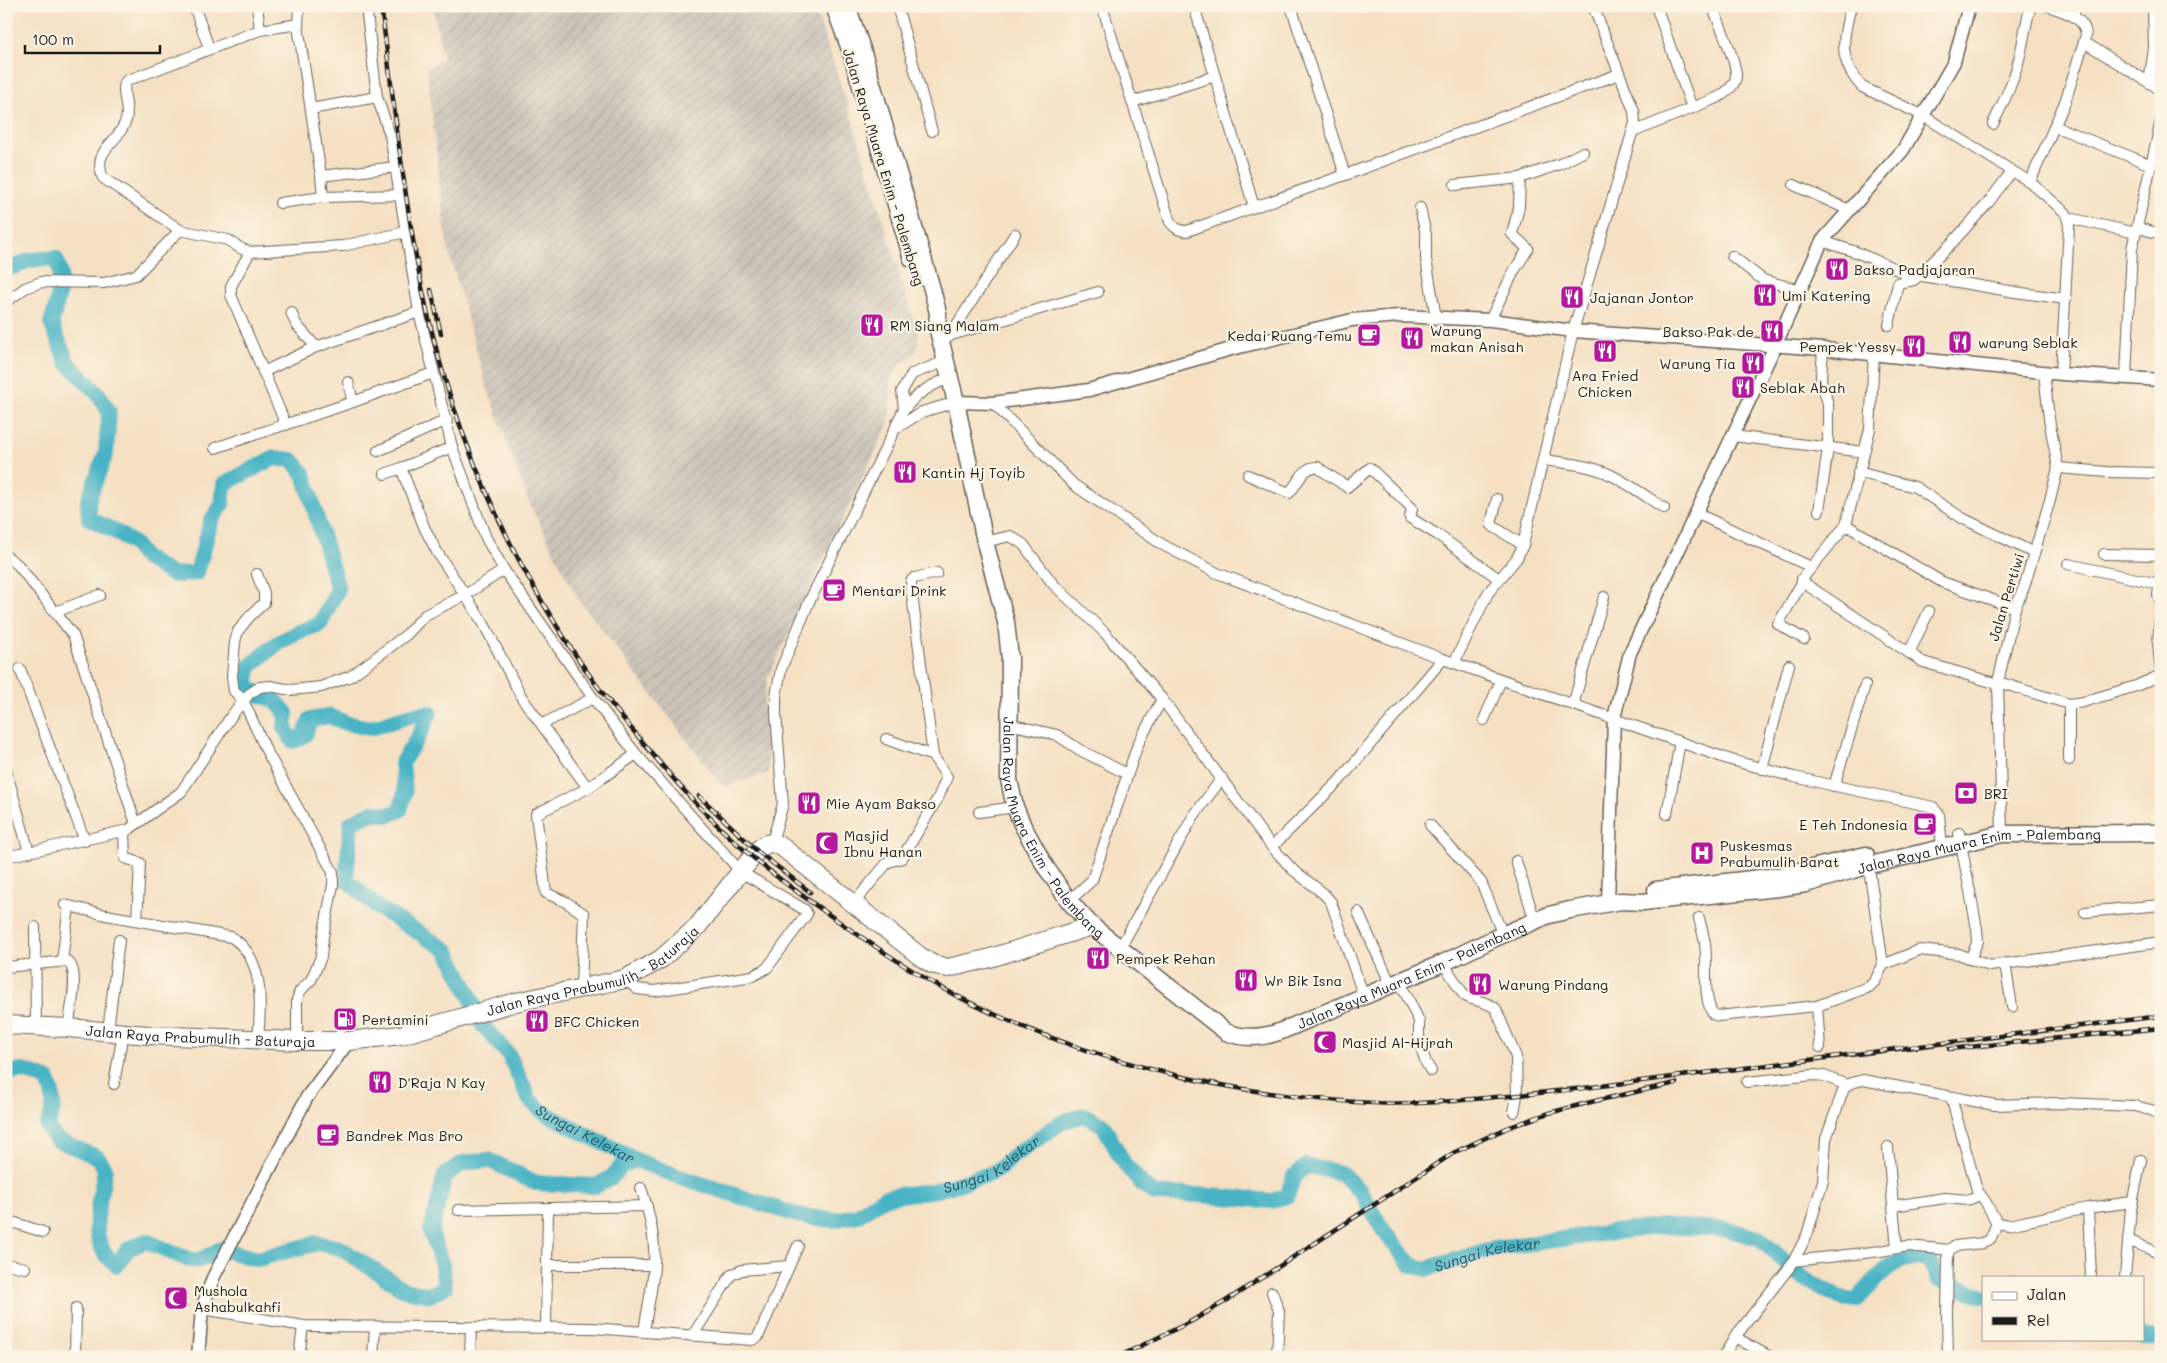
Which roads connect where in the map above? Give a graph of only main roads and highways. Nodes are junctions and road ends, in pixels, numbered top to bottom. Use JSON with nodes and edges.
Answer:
{"nodes":[{"id":1,"x":834,"y":6,"type":"edge"},
{"id":2,"x":847,"y":6,"type":"edge"},
{"id":3,"x":942,"y":333,"type":"junction"},
{"id":4,"x":2161,"y":824,"type":"edge"},
{"id":5,"x":2002,"y":829,"type":"junction"},
{"id":6,"x":2161,"y":834,"type":"edge"},
{"id":7,"x":1092,"y":926,"type":"junction"},
{"id":8,"x":6,"y":1025,"type":"edge"}],
"edges":[{"from":1,"to":3,"type":"main road","name":"Jalan Raya Muara Enim - Palembang"},
{"from":2,"to":3,"type":"main road","name":"Jalan Raya Muara Enim - Palembang"},
{"from":3,"to":7,"type":"main road","name":"Jalan Raya Muara Enim - Palembang"},
{"from":4,"to":5,"type":"main road","name":"Jalan Raya Muara Enim - Palembang"},
{"from":5,"to":6,"type":"main road","name":"Jalan Raya Muara Enim - Palembang"},
{"from":5,"to":7,"type":"main road","name":"Jalan Raya Muara Enim - Palembang"},
{"from":7,"to":8,"type":"highway","name":"Jalan Raya Prabumulih - Baturaja"}]}
